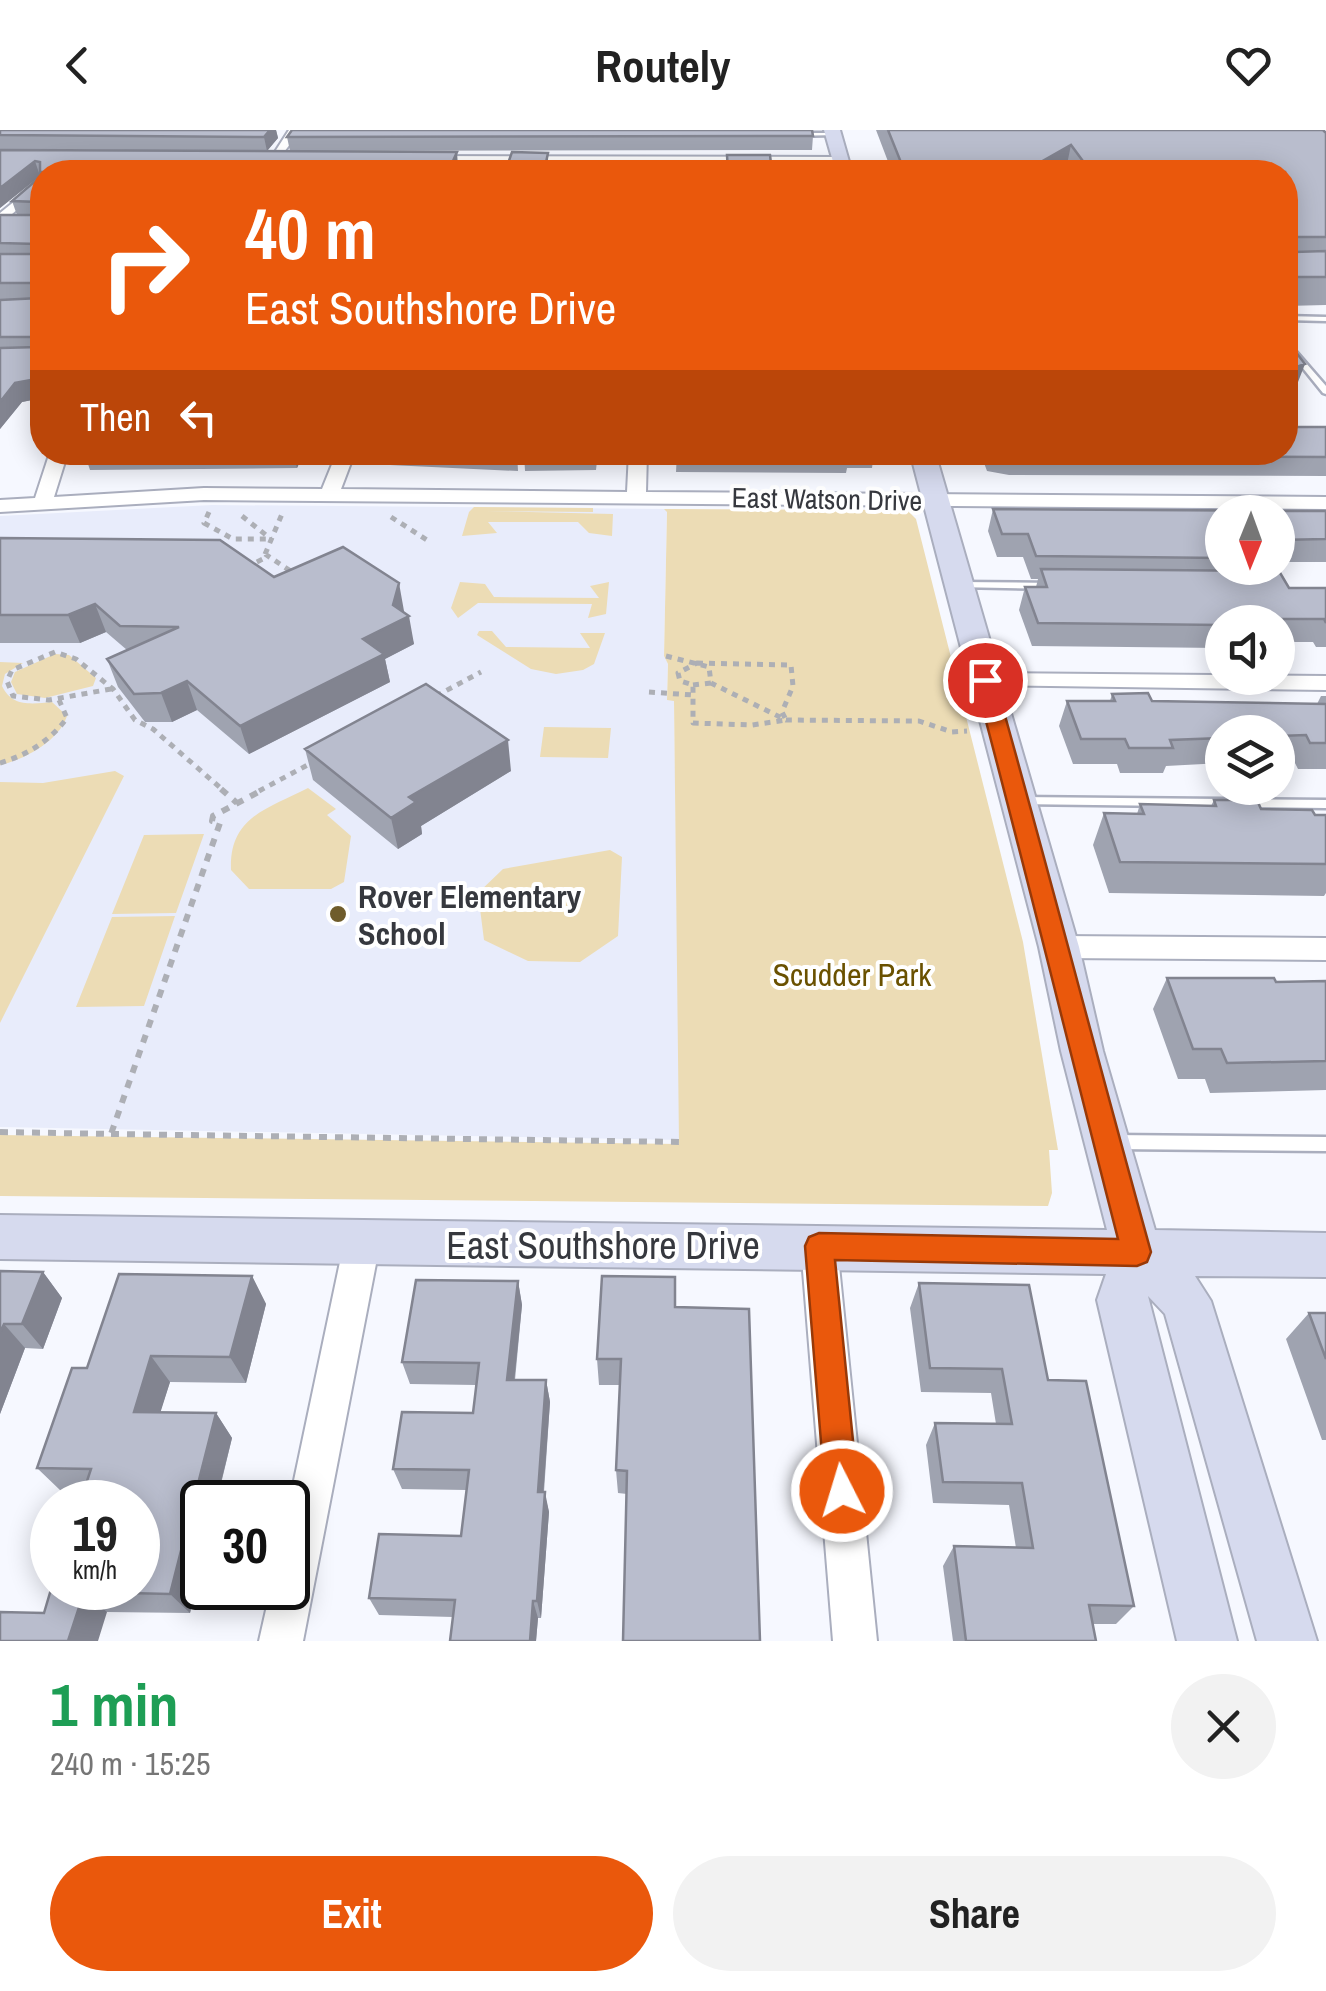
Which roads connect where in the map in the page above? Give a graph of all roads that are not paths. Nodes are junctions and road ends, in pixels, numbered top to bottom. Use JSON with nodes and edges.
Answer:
{"nodes":[{"id":1,"x":293,"y":132,"type":"edge"},
{"id":2,"x":832,"y":132,"type":"edge"},
{"id":3,"x":778,"y":135,"type":"edge"},
{"id":4,"x":254,"y":158,"type":"edge"},
{"id":5,"x":272,"y":158,"type":"junction"},
{"id":6,"x":290,"y":158,"type":"edge"},
{"id":7,"x":415,"y":159,"type":"edge"},
{"id":8,"x":424,"y":160,"type":"edge"},
{"id":9,"x":840,"y":160,"type":"edge"},
{"id":10,"x":30,"y":197,"type":"edge"},
{"id":11,"x":5,"y":223,"type":"edge"},
{"id":12,"x":1298,"y":318,"type":"edge"},
{"id":13,"x":1326,"y":319,"type":"edge"},
{"id":14,"x":1298,"y":357,"type":"edge"},
{"id":15,"x":1326,"y":391,"type":"edge"},
{"id":16,"x":55,"y":465,"type":"edge"},
{"id":17,"x":341,"y":465,"type":"edge"},
{"id":18,"x":637,"y":465,"type":"edge"},
{"id":19,"x":926,"y":465,"type":"edge"},
{"id":20,"x":329,"y":494,"type":"junction"},
{"id":21,"x":636,"y":496,"type":"junction"},
{"id":22,"x":935,"y":500,"type":"junction"},
{"id":23,"x":43,"y":502,"type":"junction"},
{"id":24,"x":1326,"y":503,"type":"edge"},
{"id":25,"x":0,"y":506,"type":"edge"},
{"id":26,"x":958,"y":585,"type":"junction"},
{"id":27,"x":1069,"y":586,"type":"edge"},
{"id":28,"x":985,"y":680,"type":"junction"},
{"id":29,"x":1326,"y":683,"type":"edge"},
{"id":30,"x":1018,"y":801,"type":"junction"},
{"id":31,"x":1326,"y":804,"type":"edge"},
{"id":32,"x":1059,"y":947,"type":"junction"},
{"id":33,"x":1326,"y":949,"type":"edge"},
{"id":34,"x":1107,"y":1142,"type":"junction"},
{"id":35,"x":1326,"y":1144,"type":"edge"},
{"id":36,"x":0,"y":1237,"type":"edge"},
{"id":37,"x":362,"y":1243,"type":"junction"},
{"id":38,"x":819,"y":1246,"type":"junction"},
{"id":39,"x":1137,"y":1252,"type":"junction"},
{"id":40,"x":1326,"y":1255,"type":"edge"},
{"id":41,"x":281,"y":1641,"type":"edge"},
{"id":42,"x":855,"y":1641,"type":"edge"},
{"id":43,"x":1207,"y":1641,"type":"edge"},
{"id":44,"x":1287,"y":1641,"type":"edge"}],
"edges":[{"from":1,"to":5,"type":"street"},
{"from":2,"to":3,"type":"lane"},
{"from":2,"to":9,"type":"street"},
{"from":4,"to":5,"type":"street"},
{"from":5,"to":6,"type":"street"},
{"from":7,"to":8,"type":"street"},
{"from":10,"to":11,"type":"street"},
{"from":12,"to":13,"type":"lane"},
{"from":14,"to":15,"type":"lane"},
{"from":16,"to":23,"type":"street"},
{"from":17,"to":20,"type":"street"},
{"from":18,"to":21,"type":"street"},
{"from":19,"to":22,"type":"street"},
{"from":20,"to":21,"type":"street","name":"East Watson Drive"},
{"from":20,"to":23,"type":"street","name":"East Watson Drive"},
{"from":21,"to":22,"type":"street","name":"East Watson Drive"},
{"from":22,"to":24,"type":"street","name":"East Watson Drive"},
{"from":22,"to":26,"type":"street"},
{"from":23,"to":25,"type":"street","name":"East Watson Drive"},
{"from":26,"to":27,"type":"lane"},
{"from":26,"to":28,"type":"street"},
{"from":28,"to":29,"type":"street"},
{"from":28,"to":30,"type":"street"},
{"from":30,"to":31,"type":"lane"},
{"from":30,"to":32,"type":"street"},
{"from":32,"to":33,"type":"street"},
{"from":32,"to":34,"type":"street"},
{"from":34,"to":35,"type":"lane"},
{"from":34,"to":39,"type":"street"},
{"from":36,"to":37,"type":"street","name":"East Southshore Drive"},
{"from":37,"to":38,"type":"street","name":"East Southshore Drive"},
{"from":37,"to":41,"type":"street"},
{"from":38,"to":39,"type":"street","name":"East Southshore Drive"},
{"from":38,"to":42,"type":"street"},
{"from":39,"to":40,"type":"street","name":"East Southshore Drive"},
{"from":39,"to":43,"type":"street"},
{"from":39,"to":44,"type":"street"}]}
